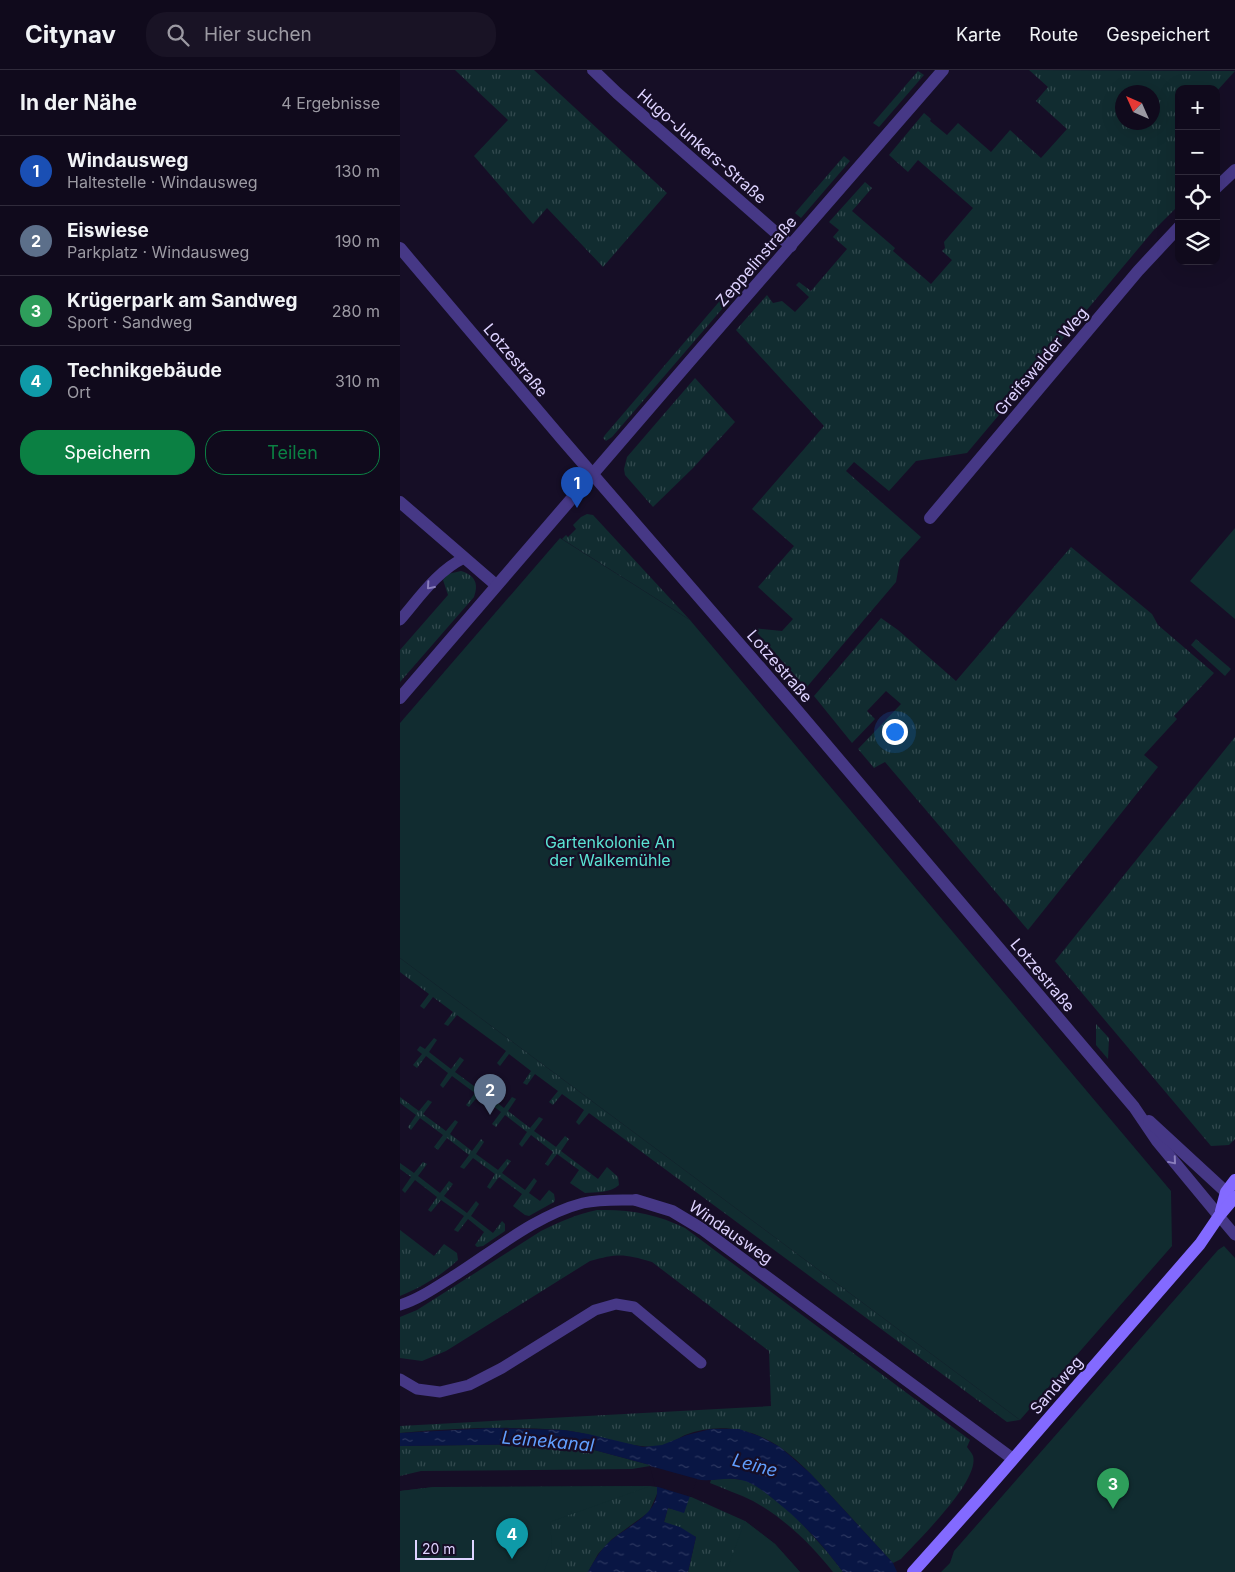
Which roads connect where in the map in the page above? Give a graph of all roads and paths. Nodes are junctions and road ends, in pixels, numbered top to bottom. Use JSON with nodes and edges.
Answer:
{"nodes":[{"id":1,"x":593,"y":70,"type":"edge"},
{"id":2,"x":943,"y":70,"type":"edge"},
{"id":3,"x":1235,"y":170,"type":"edge"},
{"id":4,"x":1220,"y":184,"type":"edge"},
{"id":5,"x":1175,"y":231,"type":"edge"},
{"id":6,"x":791,"y":246,"type":"junction"},
{"id":7,"x":400,"y":248,"type":"edge"},
{"id":8,"x":592,"y":472,"type":"junction"},
{"id":9,"x":400,"y":502,"type":"edge"},
{"id":10,"x":930,"y":518,"type":"dead end"},
{"id":11,"x":464,"y":558,"type":"junction"},
{"id":12,"x":496,"y":585,"type":"junction"},
{"id":13,"x":400,"y":620,"type":"edge"},
{"id":14,"x":400,"y":698,"type":"edge"},
{"id":15,"x":1134,"y":1107,"type":"junction"},
{"id":16,"x":1235,"y":1180,"type":"edge"},
{"id":17,"x":1232,"y":1195,"type":"edge"},
{"id":18,"x":636,"y":1200,"type":"joint"},
{"id":19,"x":1220,"y":1216,"type":"junction"},
{"id":20,"x":1235,"y":1235,"type":"edge"},
{"id":21,"x":400,"y":1305,"type":"edge"},
{"id":22,"x":701,"y":1363,"type":"dead end"},
{"id":23,"x":400,"y":1379,"type":"edge"},
{"id":24,"x":1013,"y":1459,"type":"junction"},
{"id":25,"x":913,"y":1572,"type":"edge"}],
"edges":[{"from":1,"to":6,"type":"street","name":"Hugo-Junkers-Straße"},
{"from":2,"to":6,"type":"street","name":"Zeppelinstraße"},
{"from":3,"to":4,"type":"street"},
{"from":5,"to":10,"type":"street","name":"Greifswalder Weg"},
{"from":6,"to":8,"type":"street","name":"Zeppelinstraße"},
{"from":7,"to":8,"type":"street","name":"Lotzestraße"},
{"from":8,"to":12,"type":"street"},
{"from":8,"to":15,"type":"street","name":"Lotzestraße"},
{"from":9,"to":11,"type":"street"},
{"from":11,"to":12,"type":"street"},
{"from":11,"to":13,"type":"lane","one_way":true},
{"from":12,"to":14,"type":"street"},
{"from":15,"to":17,"type":"street","name":"Lotzestraße"},
{"from":15,"to":19,"type":"street","name":"Lotzestraße","one_way":true},
{"from":16,"to":17,"type":"street","name":"Sandweg"},
{"from":17,"to":19,"type":"street","name":"Sandweg"},
{"from":18,"to":21,"type":"lane","name":"Windausweg"},
{"from":18,"to":24,"type":"street","name":"Windausweg"},
{"from":19,"to":20,"type":"lane","name":"Lotzestraße"},
{"from":19,"to":24,"type":"street","name":"Sandweg"},
{"from":22,"to":23,"type":"lane"},
{"from":24,"to":25,"type":"street","name":"Sandweg"}]}
